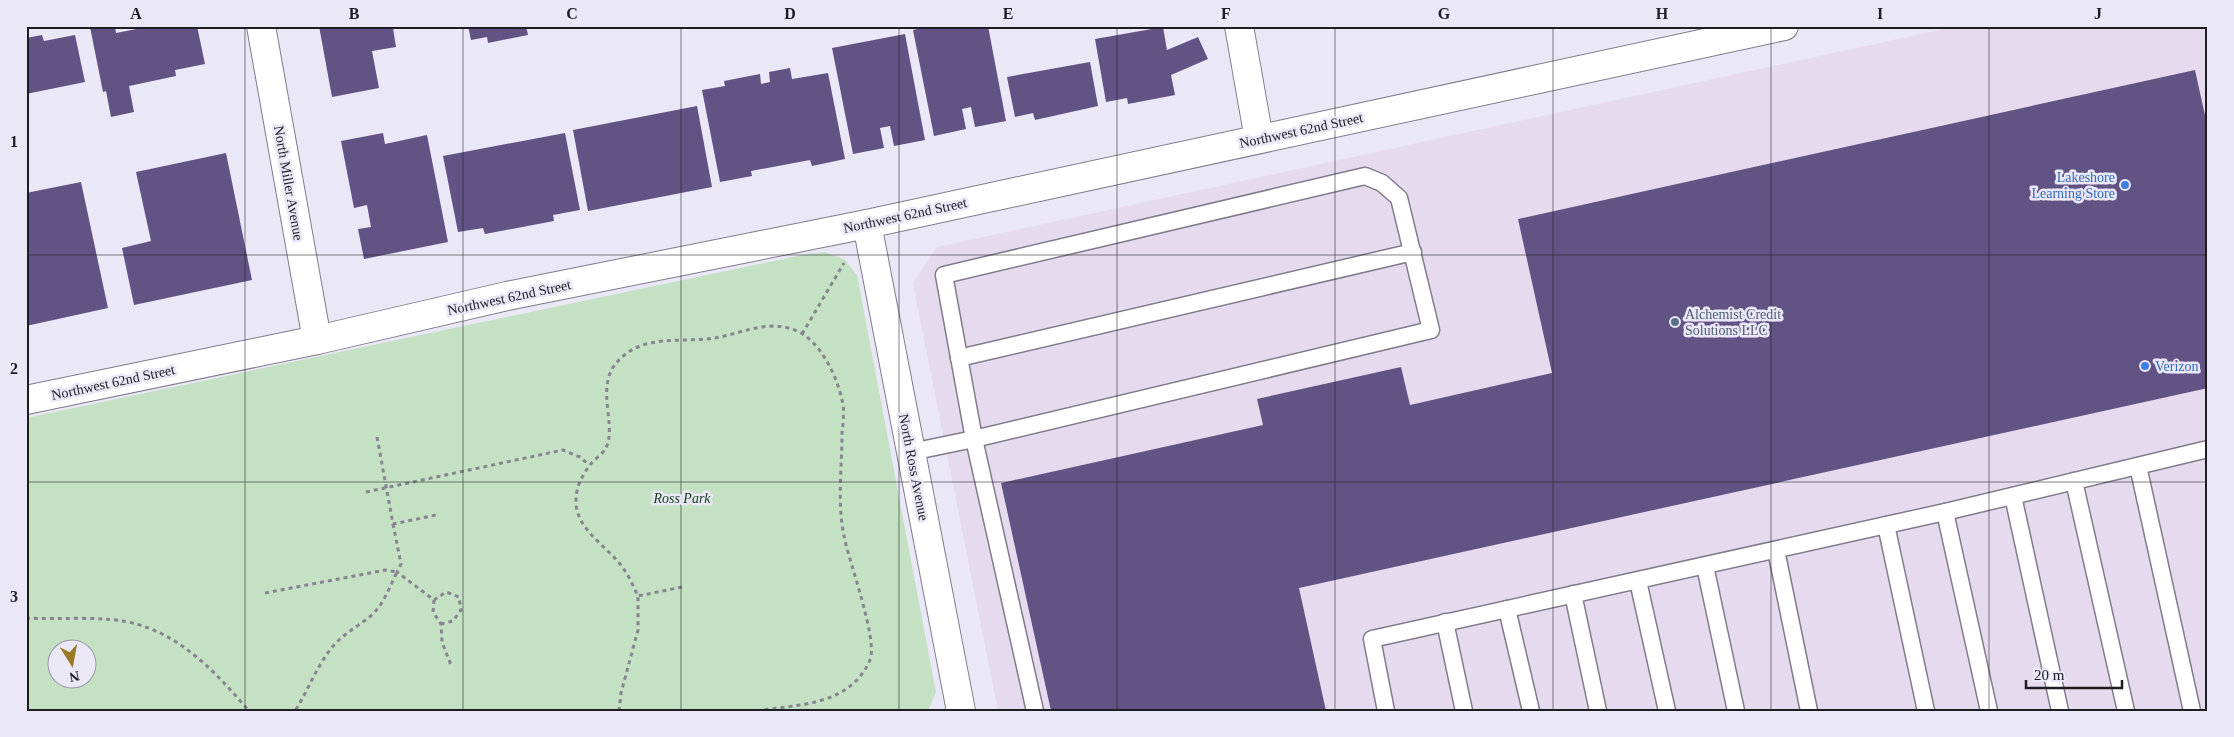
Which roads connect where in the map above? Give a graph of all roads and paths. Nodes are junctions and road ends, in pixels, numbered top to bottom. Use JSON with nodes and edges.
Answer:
{"nodes":[{"id":1,"x":261,"y":26,"type":"edge"},
{"id":2,"x":1239,"y":26,"type":"edge"},
{"id":3,"x":1774,"y":27,"type":"edge"},
{"id":4,"x":1259,"y":139,"type":"junction"},
{"id":5,"x":867,"y":224,"type":"junction"},
{"id":6,"x":1412,"y":252,"type":"junction"},
{"id":7,"x":802,"y":334,"type":"junction"},
{"id":8,"x":317,"y":340,"type":"junction"},
{"id":9,"x":959,"y":358,"type":"junction"},
{"id":10,"x":26,"y":400,"type":"edge"},
{"id":11,"x":377,"y":437,"type":"dead end"},
{"id":12,"x":974,"y":439,"type":"junction"},
{"id":13,"x":2208,"y":449,"type":"edge"},
{"id":14,"x":911,"y":452,"type":"junction"},
{"id":15,"x":589,"y":465,"type":"junction"},
{"id":16,"x":2138,"y":466,"type":"junction"},
{"id":17,"x":2074,"y":481,"type":"junction"},
{"id":18,"x":387,"y":488,"type":"junction"},
{"id":19,"x":366,"y":492,"type":"dead end"},
{"id":20,"x":2013,"y":496,"type":"junction"},
{"id":21,"x":1945,"y":512,"type":"junction"},
{"id":22,"x":436,"y":515,"type":"dead end"},
{"id":23,"x":393,"y":524,"type":"junction"},
{"id":24,"x":1886,"y":525,"type":"junction"},
{"id":25,"x":1776,"y":550,"type":"junction"},
{"id":26,"x":1704,"y":566,"type":"junction"},
{"id":27,"x":397,"y":572,"type":"junction"},
{"id":28,"x":1638,"y":581,"type":"junction"},
{"id":29,"x":682,"y":587,"type":"dead end"},
{"id":30,"x":265,"y":593,"type":"dead end"},
{"id":31,"x":1573,"y":594,"type":"junction"},
{"id":32,"x":638,"y":596,"type":"junction"},
{"id":33,"x":434,"y":600,"type":"junction"},
{"id":34,"x":1507,"y":609,"type":"junction"},
{"id":35,"x":26,"y":618,"type":"edge"},
{"id":36,"x":1446,"y":622,"type":"junction"},
{"id":37,"x":441,"y":624,"type":"junction"},
{"id":38,"x":451,"y":665,"type":"dead end"},
{"id":39,"x":2208,"y":708,"type":"edge"},
{"id":40,"x":249,"y":711,"type":"edge"},
{"id":41,"x":296,"y":711,"type":"edge"},
{"id":42,"x":619,"y":711,"type":"edge"},
{"id":43,"x":757,"y":711,"type":"edge"},
{"id":44,"x":961,"y":711,"type":"edge"},
{"id":45,"x":1035,"y":711,"type":"edge"},
{"id":46,"x":1386,"y":711,"type":"edge"},
{"id":47,"x":1464,"y":711,"type":"edge"},
{"id":48,"x":1531,"y":711,"type":"edge"},
{"id":49,"x":1598,"y":711,"type":"edge"},
{"id":50,"x":1667,"y":711,"type":"edge"},
{"id":51,"x":1736,"y":711,"type":"edge"},
{"id":52,"x":1809,"y":711,"type":"edge"},
{"id":53,"x":1926,"y":711,"type":"edge"},
{"id":54,"x":1989,"y":711,"type":"edge"},
{"id":55,"x":2060,"y":711,"type":"edge"},
{"id":56,"x":2126,"y":711,"type":"edge"},
{"id":57,"x":2192,"y":711,"type":"edge"},
{"id":58,"x":2197,"y":711,"type":"edge"}],
"edges":[{"from":1,"to":8,"type":"street","name":"North Miller Avenue"},
{"from":2,"to":4,"type":"street"},
{"from":3,"to":4,"type":"street","name":"Northwest 62nd Street"},
{"from":4,"to":5,"type":"street","name":"Northwest 62nd Street"},
{"from":5,"to":7,"type":"path"},
{"from":5,"to":8,"type":"street","name":"Northwest 62nd Street"},
{"from":5,"to":14,"type":"street","name":"North Ross Avenue"},
{"from":6,"to":9,"type":"lane"},
{"from":6,"to":9,"type":"lane"},
{"from":6,"to":12,"type":"lane"},
{"from":7,"to":15,"type":"path"},
{"from":7,"to":43,"type":"path"},
{"from":8,"to":10,"type":"street","name":"Northwest 62nd Street"},
{"from":9,"to":12,"type":"lane"},
{"from":11,"to":18,"type":"path"},
{"from":12,"to":14,"type":"lane"},
{"from":12,"to":45,"type":"lane"},
{"from":13,"to":16,"type":"lane"},
{"from":14,"to":44,"type":"street","name":"North Ross Avenue"},
{"from":15,"to":18,"type":"path"},
{"from":15,"to":32,"type":"path"},
{"from":16,"to":17,"type":"lane"},
{"from":16,"to":57,"type":"lane"},
{"from":17,"to":20,"type":"lane"},
{"from":17,"to":56,"type":"lane"},
{"from":18,"to":19,"type":"path"},
{"from":18,"to":23,"type":"path"},
{"from":20,"to":21,"type":"lane"},
{"from":20,"to":55,"type":"lane"},
{"from":21,"to":24,"type":"lane"},
{"from":21,"to":54,"type":"lane"},
{"from":22,"to":23,"type":"path"},
{"from":23,"to":27,"type":"path"},
{"from":24,"to":25,"type":"lane"},
{"from":24,"to":53,"type":"lane"},
{"from":25,"to":26,"type":"lane"},
{"from":25,"to":52,"type":"lane"},
{"from":26,"to":28,"type":"lane"},
{"from":26,"to":51,"type":"lane"},
{"from":27,"to":30,"type":"path"},
{"from":27,"to":33,"type":"path"},
{"from":27,"to":41,"type":"path"},
{"from":28,"to":31,"type":"lane"},
{"from":28,"to":50,"type":"lane"},
{"from":29,"to":32,"type":"path"},
{"from":31,"to":34,"type":"lane"},
{"from":31,"to":49,"type":"lane"},
{"from":32,"to":42,"type":"path"},
{"from":33,"to":37,"type":"path"},
{"from":33,"to":37,"type":"path"},
{"from":34,"to":36,"type":"lane"},
{"from":34,"to":48,"type":"lane"},
{"from":35,"to":40,"type":"path"},
{"from":36,"to":46,"type":"lane"},
{"from":36,"to":47,"type":"lane"},
{"from":37,"to":38,"type":"path"},
{"from":39,"to":58,"type":"lane"}]}
